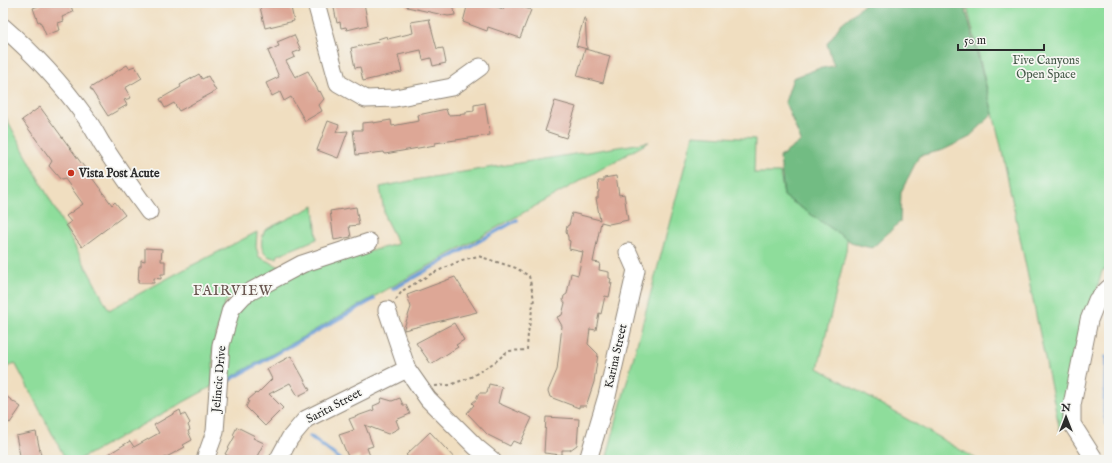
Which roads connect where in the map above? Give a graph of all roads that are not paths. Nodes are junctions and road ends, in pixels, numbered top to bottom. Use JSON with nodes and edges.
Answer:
{"nodes":[{"id":1,"x":316,"y":3,"type":"edge"},
{"id":2,"x":3,"y":27,"type":"edge"},
{"id":3,"x":480,"y":67,"type":"dead end"},
{"id":4,"x":148,"y":212,"type":"dead end"},
{"id":5,"x":369,"y":242,"type":"dead end"},
{"id":6,"x":628,"y":252,"type":"dead end"},
{"id":7,"x":1109,"y":288,"type":"edge"},
{"id":8,"x":388,"y":310,"type":"road end"},
{"id":9,"x":406,"y":369,"type":"junction"},
{"id":10,"x":206,"y":460,"type":"edge"},
{"id":11,"x":278,"y":460,"type":"edge"},
{"id":12,"x":492,"y":460,"type":"edge"},
{"id":13,"x":588,"y":460,"type":"edge"},
{"id":14,"x":1094,"y":460,"type":"edge"}],
"edges":[{"from":1,"to":3,"type":"street"},
{"from":2,"to":4,"type":"street"},
{"from":5,"to":10,"type":"street","name":"Jelincic Drive"},
{"from":6,"to":13,"type":"street","name":"Karina Street"},
{"from":7,"to":14,"type":"street"},
{"from":8,"to":9,"type":"street"},
{"from":9,"to":11,"type":"street","name":"Sarita Street"},
{"from":9,"to":12,"type":"street"}]}
